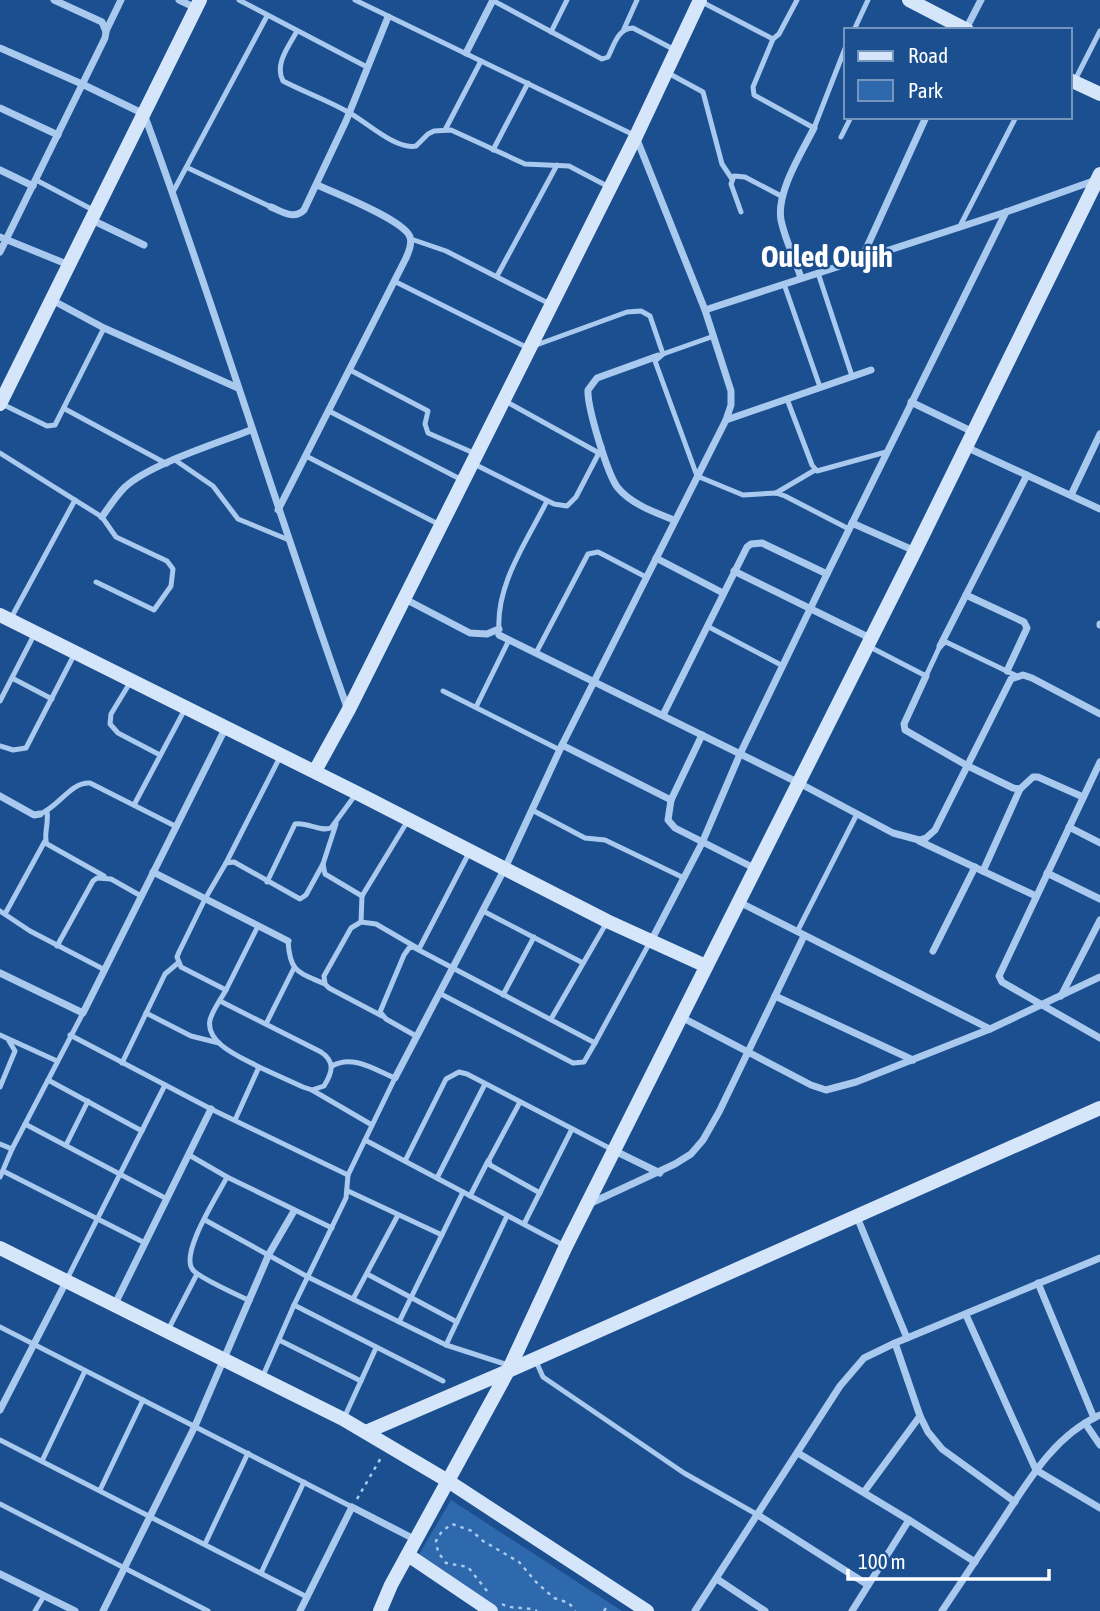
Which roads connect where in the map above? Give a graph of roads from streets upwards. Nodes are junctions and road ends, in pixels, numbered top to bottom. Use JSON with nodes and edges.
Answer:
{"nodes":[{"id":1,"x":54,"y":0,"type":"edge"},
{"id":2,"x":121,"y":0,"type":"edge"},
{"id":3,"x":179,"y":0,"type":"edge"},
{"id":4,"x":493,"y":0,"type":"edge"},
{"id":5,"x":909,"y":0,"type":"edge"},
{"id":6,"x":981,"y":0,"type":"edge"},
{"id":7,"x":700,"y":1,"type":"edge"},
{"id":8,"x":198,"y":4,"type":"edge"},
{"id":9,"x":388,"y":17,"type":"road end"},
{"id":10,"x":963,"y":28,"type":"edge"},
{"id":11,"x":968,"y":28,"type":"edge"},
{"id":12,"x":106,"y":32,"type":"junction"},
{"id":13,"x":0,"y":48,"type":"edge"},
{"id":14,"x":466,"y":53,"type":"road end"},
{"id":15,"x":1072,"y":81,"type":"edge"},
{"id":16,"x":82,"y":84,"type":"junction"},
{"id":17,"x":1100,"y":94,"type":"edge"},
{"id":18,"x":0,"y":108,"type":"edge"},
{"id":19,"x":144,"y":114,"type":"junction"},
{"id":20,"x":925,"y":119,"type":"edge"},
{"id":21,"x":814,"y":128,"type":"road end"},
{"id":22,"x":58,"y":135,"type":"junction"},
{"id":23,"x":636,"y":136,"type":"junction"},
{"id":24,"x":0,"y":170,"type":"edge"},
{"id":25,"x":1099,"y":177,"type":"edge"},
{"id":26,"x":34,"y":183,"type":"junction"},
{"id":27,"x":317,"y":185,"type":"junction"},
{"id":28,"x":271,"y":207,"type":"road end"},
{"id":29,"x":1006,"y":212,"type":"junction"},
{"id":30,"x":93,"y":215,"type":"junction"},
{"id":31,"x":3,"y":238,"type":"edge"},
{"id":32,"x":144,"y":245,"type":"dead end"},
{"id":33,"x":0,"y":252,"type":"edge"},
{"id":34,"x":861,"y":260,"type":"junction"},
{"id":35,"x":69,"y":265,"type":"junction"},
{"id":36,"x":802,"y":278,"type":"junction"},
{"id":37,"x":52,"y":300,"type":"junction"},
{"id":38,"x":705,"y":310,"type":"junction"},
{"id":39,"x":660,"y":355,"type":"road end"},
{"id":40,"x":871,"y":370,"type":"dead end"},
{"id":41,"x":238,"y":388,"type":"junction"},
{"id":42,"x":911,"y":402,"type":"junction"},
{"id":43,"x":0,"y":403,"type":"edge"},
{"id":44,"x":726,"y":420,"type":"junction"},
{"id":45,"x":251,"y":430,"type":"junction"},
{"id":46,"x":974,"y":432,"type":"junction"},
{"id":47,"x":1100,"y":433,"type":"edge"},
{"id":48,"x":967,"y":447,"type":"junction"},
{"id":49,"x":1027,"y":475,"type":"junction"},
{"id":50,"x":1071,"y":495,"type":"junction"},
{"id":51,"x":1100,"y":509,"type":"edge"},
{"id":52,"x":278,"y":510,"type":"junction"},
{"id":53,"x":102,"y":517,"type":"road end"},
{"id":54,"x":674,"y":520,"type":"junction"},
{"id":55,"x":851,"y":526,"type":"junction"},
{"id":56,"x":915,"y":551,"type":"junction"},
{"id":57,"x":656,"y":558,"type":"junction"},
{"id":58,"x":734,"y":571,"type":"junction"},
{"id":59,"x":827,"y":574,"type":"junction"},
{"id":60,"x":723,"y":593,"type":"junction"},
{"id":61,"x":966,"y":595,"type":"junction"},
{"id":62,"x":404,"y":598,"type":"junction"},
{"id":63,"x":811,"y":609,"type":"junction"},
{"id":64,"x":5,"y":618,"type":"edge"},
{"id":65,"x":869,"y":642,"type":"junction"},
{"id":66,"x":940,"y":646,"type":"road end"},
{"id":67,"x":1007,"y":671,"type":"road end"},
{"id":68,"x":926,"y":676,"type":"road end"},
{"id":69,"x":595,"y":681,"type":"junction"},
{"id":70,"x":348,"y":711,"type":"junction"},
{"id":71,"x":1100,"y":714,"type":"edge"},
{"id":72,"x":663,"y":715,"type":"junction"},
{"id":73,"x":225,"y":729,"type":"junction"},
{"id":74,"x":702,"y":735,"type":"junction"},
{"id":75,"x":561,"y":748,"type":"junction"},
{"id":76,"x":740,"y":754,"type":"junction"},
{"id":77,"x":1100,"y":762,"type":"edge"},
{"id":78,"x":967,"y":765,"type":"junction"},
{"id":79,"x":315,"y":771,"type":"junction"},
{"id":80,"x":799,"y":783,"type":"junction"},
{"id":81,"x":1020,"y":789,"type":"junction"},
{"id":82,"x":0,"y":796,"type":"edge"},
{"id":83,"x":1083,"y":797,"type":"junction"},
{"id":84,"x":671,"y":800,"type":"junction"},
{"id":85,"x":43,"y":813,"type":"road end"},
{"id":86,"x":1069,"y":827,"type":"junction"},
{"id":87,"x":919,"y":840,"type":"junction"},
{"id":88,"x":702,"y":843,"type":"junction"},
{"id":89,"x":1100,"y":843,"type":"edge"},
{"id":90,"x":975,"y":867,"type":"junction"},
{"id":91,"x":505,"y":868,"type":"junction"},
{"id":92,"x":756,"y":869,"type":"junction"},
{"id":93,"x":983,"y":871,"type":"junction"},
{"id":94,"x":153,"y":872,"type":"junction"},
{"id":95,"x":1047,"y":873,"type":"junction"},
{"id":96,"x":1036,"y":896,"type":"junction"},
{"id":97,"x":1100,"y":899,"type":"edge"},
{"id":98,"x":739,"y":902,"type":"junction"},
{"id":99,"x":1100,"y":920,"type":"edge"},
{"id":100,"x":801,"y":934,"type":"junction"},
{"id":101,"x":288,"y":941,"type":"road end"},
{"id":102,"x":650,"y":942,"type":"junction"},
{"id":103,"x":933,"y":951,"type":"dead end"},
{"id":104,"x":706,"y":966,"type":"junction"},
{"id":105,"x":0,"y":974,"type":"edge"},
{"id":106,"x":1100,"y":977,"type":"edge"},
{"id":107,"x":775,"y":996,"type":"junction"},
{"id":108,"x":1061,"y":996,"type":"junction"},
{"id":109,"x":1041,"y":1006,"type":"junction"},
{"id":110,"x":681,"y":1017,"type":"junction"},
{"id":111,"x":989,"y":1029,"type":"junction"},
{"id":112,"x":1100,"y":1038,"type":"edge"},
{"id":113,"x":749,"y":1052,"type":"junction"},
{"id":114,"x":914,"y":1060,"type":"junction"},
{"id":115,"x":395,"y":1078,"type":"road end"},
{"id":116,"x":1100,"y":1108,"type":"edge"},
{"id":117,"x":211,"y":1109,"type":"road end"},
{"id":118,"x":613,"y":1150,"type":"junction"},
{"id":119,"x":660,"y":1172,"type":"junction"},
{"id":120,"x":587,"y":1205,"type":"junction"},
{"id":121,"x":294,"y":1211,"type":"road end"},
{"id":122,"x":857,"y":1217,"type":"junction"},
{"id":123,"x":0,"y":1248,"type":"edge"},
{"id":124,"x":1100,"y":1258,"type":"edge"},
{"id":125,"x":66,"y":1282,"type":"junction"},
{"id":126,"x":1038,"y":1283,"type":"junction"},
{"id":127,"x":114,"y":1306,"type":"junction"},
{"id":128,"x":966,"y":1315,"type":"junction"},
{"id":129,"x":906,"y":1338,"type":"junction"},
{"id":130,"x":895,"y":1343,"type":"junction"},
{"id":131,"x":224,"y":1361,"type":"junction"},
{"id":132,"x":510,"y":1369,"type":"junction"},
{"id":133,"x":0,"y":1410,"type":"edge"},
{"id":134,"x":920,"y":1416,"type":"junction"},
{"id":135,"x":1097,"y":1416,"type":"edge"},
{"id":136,"x":1085,"y":1423,"type":"junction"},
{"id":137,"x":366,"y":1432,"type":"junction"},
{"id":138,"x":1100,"y":1446,"type":"edge"},
{"id":139,"x":799,"y":1452,"type":"junction"},
{"id":140,"x":1036,"y":1470,"type":"junction"},
{"id":141,"x":448,"y":1481,"type":"junction"},
{"id":142,"x":864,"y":1492,"type":"junction"},
{"id":143,"x":1015,"y":1502,"type":"junction"},
{"id":144,"x":1100,"y":1508,"type":"edge"},
{"id":145,"x":758,"y":1515,"type":"junction"},
{"id":146,"x":909,"y":1520,"type":"junction"},
{"id":147,"x":416,"y":1540,"type":"junction"},
{"id":148,"x":408,"y":1555,"type":"junction"},
{"id":149,"x":975,"y":1562,"type":"junction"},
{"id":150,"x":0,"y":1574,"type":"edge"},
{"id":151,"x":717,"y":1579,"type":"junction"},
{"id":152,"x":868,"y":1585,"type":"junction"},
{"id":153,"x":493,"y":1603,"type":"edge"},
{"id":154,"x":75,"y":1611,"type":"edge"},
{"id":155,"x":103,"y":1611,"type":"edge"},
{"id":156,"x":300,"y":1611,"type":"edge"},
{"id":157,"x":380,"y":1611,"type":"edge"},
{"id":158,"x":647,"y":1611,"type":"edge"},
{"id":159,"x":695,"y":1611,"type":"edge"},
{"id":160,"x":765,"y":1611,"type":"edge"},
{"id":161,"x":852,"y":1611,"type":"edge"},
{"id":162,"x":942,"y":1611,"type":"edge"}],
"edges":[{"from":1,"to":12,"type":"street"},
{"from":2,"to":12,"type":"street"},
{"from":3,"to":8,"type":"street"},
{"from":4,"to":14,"type":"street"},
{"from":5,"to":10,"type":"street"},
{"from":6,"to":11,"type":"street"},
{"from":7,"to":23,"type":"street"},
{"from":8,"to":19,"type":"street"},
{"from":9,"to":27,"type":"street"},
{"from":12,"to":16,"type":"street"},
{"from":13,"to":16,"type":"street"},
{"from":15,"to":17,"type":"street"},
{"from":16,"to":19,"type":"street"},
{"from":16,"to":22,"type":"street"},
{"from":18,"to":22,"type":"street"},
{"from":19,"to":30,"type":"street"},
{"from":19,"to":41,"type":"street"},
{"from":20,"to":34,"type":"street"},
{"from":21,"to":36,"type":"street"},
{"from":22,"to":26,"type":"street"},
{"from":23,"to":38,"type":"street"},
{"from":23,"to":62,"type":"street"},
{"from":24,"to":26,"type":"street"},
{"from":25,"to":29,"type":"street"},
{"from":25,"to":46,"type":"street"},
{"from":26,"to":31,"type":"street"},
{"from":27,"to":28,"type":"street"},
{"from":27,"to":52,"type":"street"},
{"from":29,"to":34,"type":"street"},
{"from":29,"to":42,"type":"street"},
{"from":30,"to":32,"type":"street"},
{"from":30,"to":35,"type":"street"},
{"from":31,"to":33,"type":"street"},
{"from":31,"to":35,"type":"street"},
{"from":34,"to":36,"type":"street"},
{"from":35,"to":37,"type":"street"},
{"from":36,"to":38,"type":"street"},
{"from":37,"to":41,"type":"street"},
{"from":37,"to":43,"type":"street"},
{"from":38,"to":44,"type":"street"},
{"from":39,"to":54,"type":"street"},
{"from":40,"to":44,"type":"street"},
{"from":41,"to":45,"type":"street"},
{"from":42,"to":46,"type":"street"},
{"from":42,"to":55,"type":"street"},
{"from":44,"to":54,"type":"street"},
{"from":45,"to":52,"type":"street"},
{"from":45,"to":53,"type":"street"},
{"from":46,"to":48,"type":"street"},
{"from":47,"to":50,"type":"street"},
{"from":48,"to":49,"type":"street"},
{"from":48,"to":56,"type":"street"},
{"from":49,"to":50,"type":"street"},
{"from":49,"to":61,"type":"street"},
{"from":50,"to":51,"type":"street"},
{"from":52,"to":70,"type":"street"},
{"from":54,"to":57,"type":"street"},
{"from":55,"to":56,"type":"street"},
{"from":55,"to":59,"type":"street"},
{"from":56,"to":65,"type":"street"},
{"from":57,"to":60,"type":"street"},
{"from":57,"to":69,"type":"street"},
{"from":58,"to":59,"type":"street"},
{"from":58,"to":60,"type":"street"},
{"from":58,"to":63,"type":"street"},
{"from":59,"to":63,"type":"street"},
{"from":60,"to":72,"type":"street"},
{"from":61,"to":66,"type":"street"},
{"from":61,"to":67,"type":"street"},
{"from":62,"to":69,"type":"street"},
{"from":62,"to":70,"type":"street"},
{"from":63,"to":65,"type":"street"},
{"from":63,"to":76,"type":"street"},
{"from":64,"to":73,"type":"street"},
{"from":65,"to":80,"type":"street"},
{"from":68,"to":78,"type":"street"},
{"from":69,"to":72,"type":"street"},
{"from":69,"to":75,"type":"street"},
{"from":70,"to":79,"type":"street"},
{"from":71,"to":78,"type":"street"},
{"from":72,"to":74,"type":"street"},
{"from":73,"to":79,"type":"street"},
{"from":73,"to":94,"type":"street"},
{"from":74,"to":76,"type":"street"},
{"from":74,"to":84,"type":"street"},
{"from":75,"to":84,"type":"street"},
{"from":75,"to":91,"type":"street"},
{"from":76,"to":80,"type":"street"},
{"from":76,"to":88,"type":"street"},
{"from":77,"to":83,"type":"street"},
{"from":78,"to":81,"type":"street"},
{"from":78,"to":87,"type":"street"},
{"from":79,"to":91,"type":"street"},
{"from":80,"to":87,"type":"street"},
{"from":80,"to":92,"type":"street"},
{"from":81,"to":83,"type":"street"},
{"from":81,"to":93,"type":"street"},
{"from":82,"to":85,"type":"street"},
{"from":83,"to":86,"type":"street"},
{"from":84,"to":88,"type":"street"},
{"from":86,"to":89,"type":"street"},
{"from":86,"to":95,"type":"street"},
{"from":87,"to":90,"type":"street"},
{"from":88,"to":92,"type":"street"},
{"from":88,"to":102,"type":"street"},
{"from":90,"to":93,"type":"street"},
{"from":90,"to":103,"type":"street"},
{"from":91,"to":102,"type":"street"},
{"from":91,"to":115,"type":"street"},
{"from":92,"to":98,"type":"street"},
{"from":93,"to":96,"type":"street"},
{"from":94,"to":101,"type":"street"},
{"from":94,"to":105,"type":"street"},
{"from":95,"to":96,"type":"street"},
{"from":95,"to":97,"type":"street"},
{"from":96,"to":109,"type":"street"},
{"from":98,"to":100,"type":"street"},
{"from":98,"to":104,"type":"street"},
{"from":99,"to":108,"type":"street"},
{"from":100,"to":107,"type":"street"},
{"from":100,"to":111,"type":"street"},
{"from":102,"to":104,"type":"street"},
{"from":104,"to":110,"type":"street"},
{"from":106,"to":108,"type":"street"},
{"from":107,"to":113,"type":"street"},
{"from":107,"to":114,"type":"street"},
{"from":108,"to":109,"type":"street"},
{"from":109,"to":111,"type":"street"},
{"from":109,"to":112,"type":"street"},
{"from":110,"to":113,"type":"street"},
{"from":110,"to":118,"type":"street"},
{"from":111,"to":114,"type":"street"},
{"from":113,"to":114,"type":"street"},
{"from":113,"to":119,"type":"street"},
{"from":116,"to":122,"type":"street"},
{"from":117,"to":127,"type":"street"},
{"from":118,"to":119,"type":"street"},
{"from":118,"to":120,"type":"street"},
{"from":119,"to":120,"type":"street"},
{"from":120,"to":132,"type":"street"},
{"from":121,"to":131,"type":"street"},
{"from":122,"to":129,"type":"street"},
{"from":122,"to":132,"type":"street"},
{"from":123,"to":125,"type":"street"},
{"from":124,"to":126,"type":"street"},
{"from":125,"to":127,"type":"street"},
{"from":125,"to":133,"type":"street"},
{"from":126,"to":128,"type":"street"},
{"from":126,"to":135,"type":"street"},
{"from":127,"to":131,"type":"street"},
{"from":128,"to":129,"type":"street"},
{"from":128,"to":140,"type":"street"},
{"from":129,"to":130,"type":"street"},
{"from":130,"to":134,"type":"street"},
{"from":130,"to":139,"type":"street"},
{"from":131,"to":137,"type":"street"},
{"from":131,"to":155,"type":"street"},
{"from":132,"to":137,"type":"street"},
{"from":132,"to":141,"type":"street"},
{"from":134,"to":142,"type":"street"},
{"from":134,"to":143,"type":"street"},
{"from":135,"to":136,"type":"street"},
{"from":136,"to":138,"type":"street"},
{"from":136,"to":140,"type":"street"},
{"from":137,"to":141,"type":"street"},
{"from":139,"to":142,"type":"street"},
{"from":139,"to":145,"type":"street"},
{"from":140,"to":143,"type":"street"},
{"from":140,"to":144,"type":"street"},
{"from":141,"to":147,"type":"street"},
{"from":141,"to":158,"type":"street"},
{"from":142,"to":146,"type":"street"},
{"from":143,"to":149,"type":"street"},
{"from":145,"to":151,"type":"street"},
{"from":145,"to":152,"type":"street"},
{"from":146,"to":149,"type":"street"},
{"from":146,"to":152,"type":"street"},
{"from":147,"to":148,"type":"street"},
{"from":147,"to":156,"type":"street"},
{"from":148,"to":153,"type":"street"},
{"from":148,"to":157,"type":"street"},
{"from":149,"to":162,"type":"street"},
{"from":150,"to":154,"type":"street"},
{"from":151,"to":159,"type":"street"},
{"from":151,"to":160,"type":"street"},
{"from":152,"to":161,"type":"street"}]}
